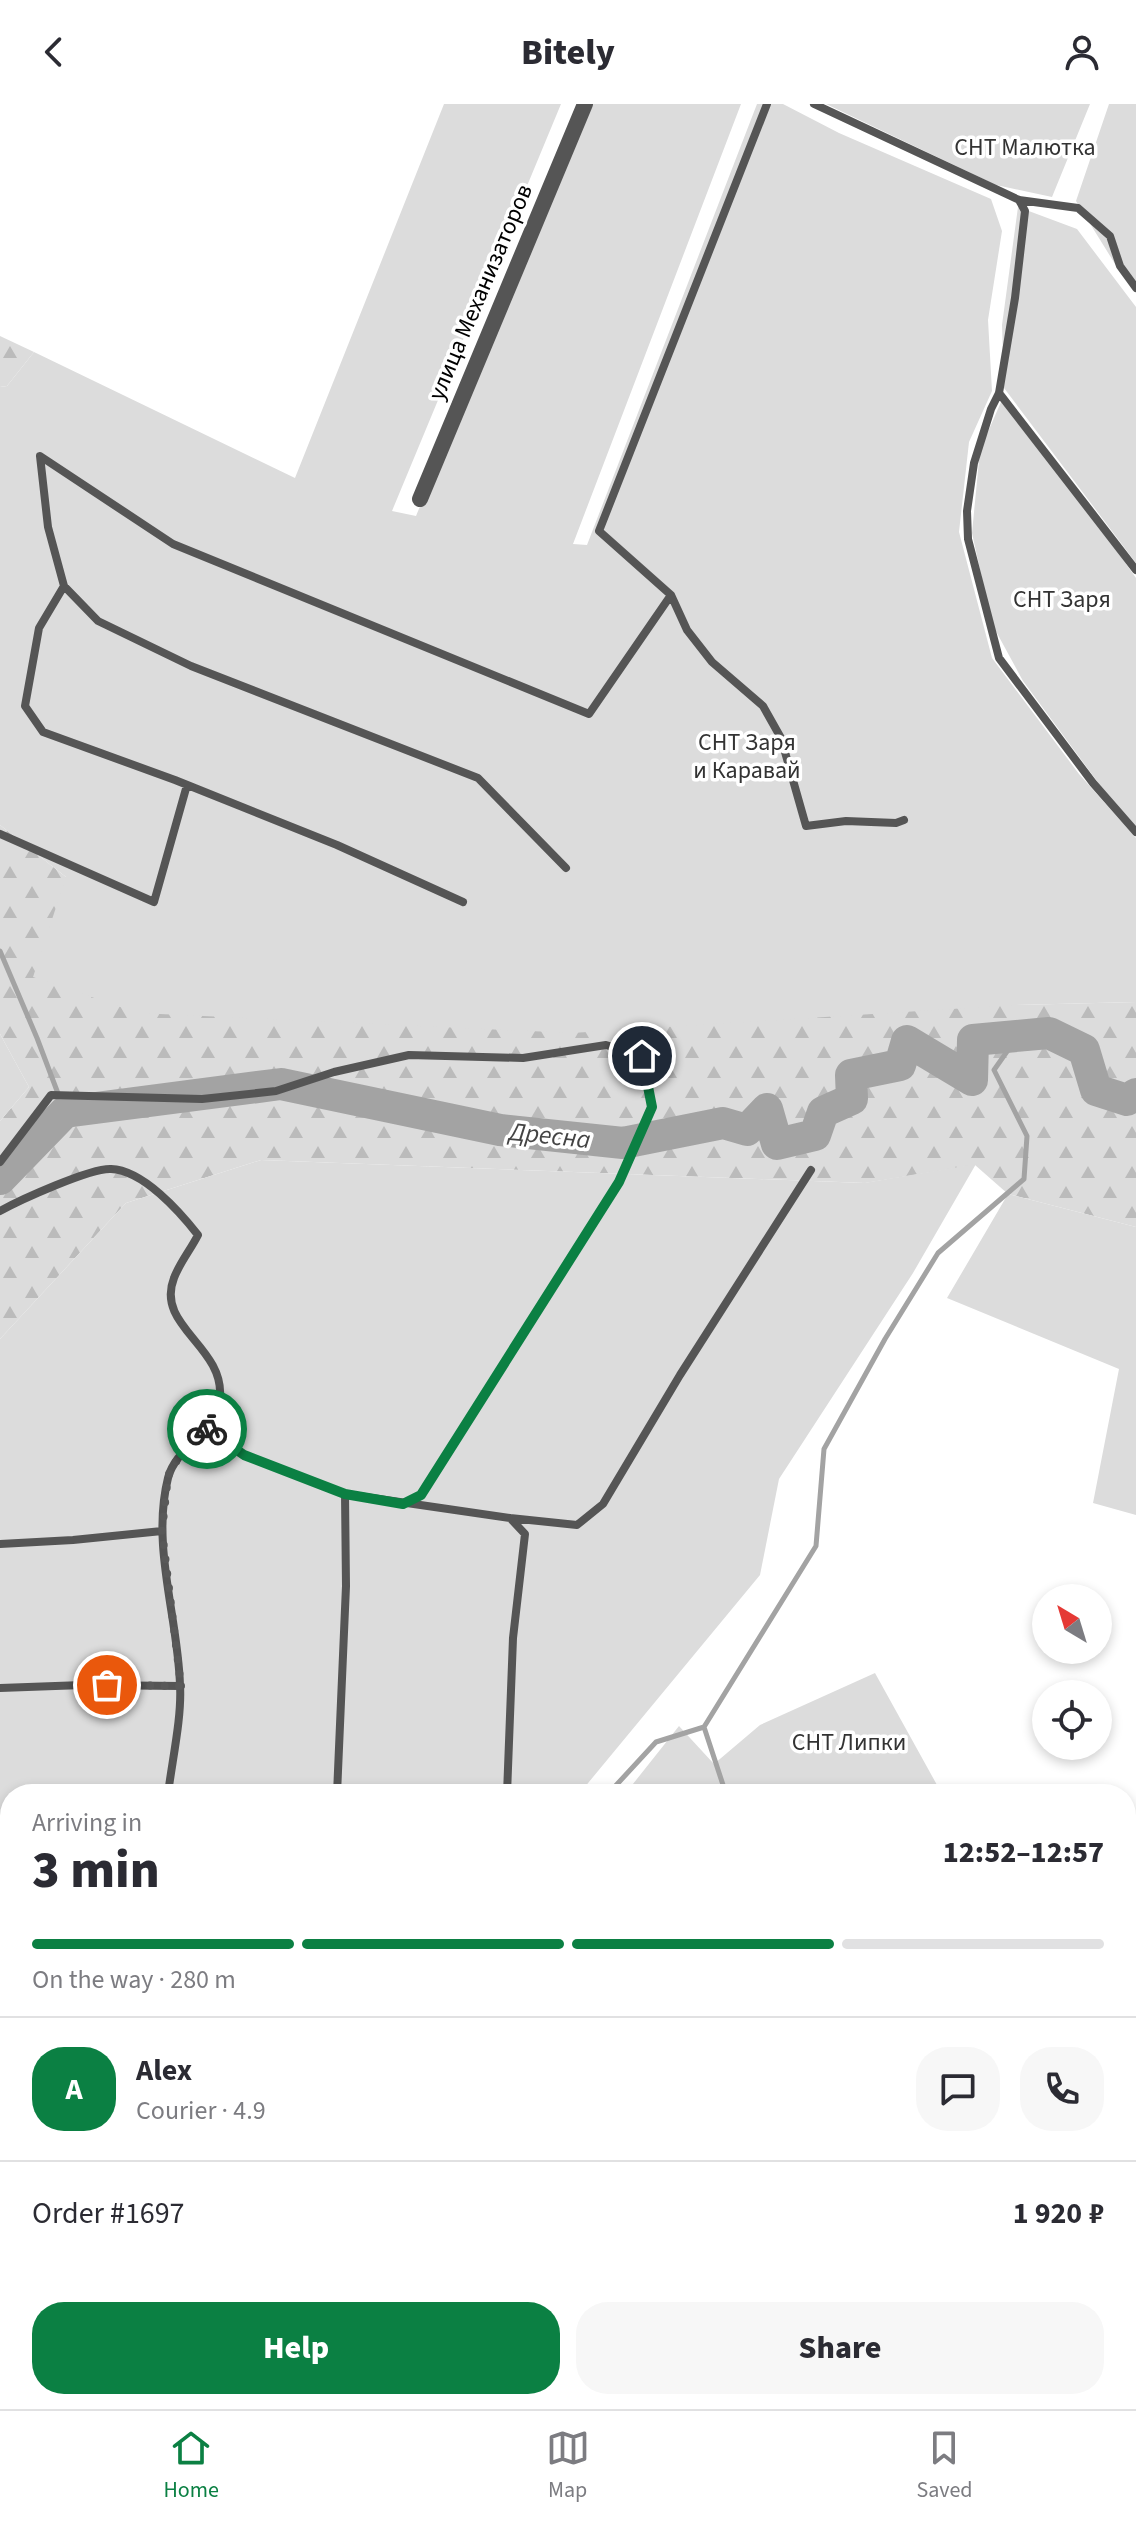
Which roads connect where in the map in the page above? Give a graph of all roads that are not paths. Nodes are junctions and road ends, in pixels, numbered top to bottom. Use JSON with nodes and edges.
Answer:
{"nodes":[{"id":1,"x":585,"y":104,"type":"edge"},
{"id":2,"x":767,"y":104,"type":"edge"},
{"id":3,"x":814,"y":104,"type":"edge"},
{"id":4,"x":1019,"y":200,"type":"junction"},
{"id":5,"x":1136,"y":288,"type":"edge"},
{"id":6,"x":999,"y":393,"type":"junction"},
{"id":7,"x":420,"y":499,"type":"dead end"},
{"id":8,"x":1136,"y":570,"type":"edge"},
{"id":9,"x":64,"y":586,"type":"junction"},
{"id":10,"x":671,"y":595,"type":"junction"},
{"id":11,"x":187,"y":785,"type":"junction"},
{"id":12,"x":904,"y":820,"type":"dead end"},
{"id":13,"x":1136,"y":832,"type":"edge"},
{"id":14,"x":0,"y":834,"type":"edge"},
{"id":15,"x":566,"y":868,"type":"dead end"},
{"id":16,"x":463,"y":902,"type":"dead end"},
{"id":17,"x":0,"y":1162,"type":"edge"},
{"id":18,"x":811,"y":1170,"type":"dead end"},
{"id":19,"x":0,"y":1211,"type":"edge"},
{"id":20,"x":207,"y":1428,"type":"junction"},
{"id":21,"x":345,"y":1494,"type":"junction"},
{"id":22,"x":403,"y":1504,"type":"junction"},
{"id":23,"x":510,"y":1518,"type":"junction"},
{"id":24,"x":162,"y":1531,"type":"junction"},
{"id":25,"x":0,"y":1544,"type":"edge"},
{"id":26,"x":181,"y":1686,"type":"junction"},
{"id":27,"x":0,"y":1688,"type":"edge"},
{"id":28,"x":169,"y":1784,"type":"edge"},
{"id":29,"x":337,"y":1784,"type":"edge"},
{"id":30,"x":507,"y":1784,"type":"edge"}],
"edges":[{"from":1,"to":7,"type":"street","name":"улица Механизаторов"},
{"from":2,"to":10,"type":"lane"},
{"from":3,"to":4,"type":"lane"},
{"from":4,"to":5,"type":"lane"},
{"from":4,"to":6,"type":"lane"},
{"from":6,"to":8,"type":"lane"},
{"from":6,"to":13,"type":"lane"},
{"from":9,"to":10,"type":"lane"},
{"from":9,"to":11,"type":"lane"},
{"from":9,"to":15,"type":"lane"},
{"from":10,"to":12,"type":"lane"},
{"from":11,"to":14,"type":"lane"},
{"from":11,"to":16,"type":"lane"},
{"from":17,"to":22,"type":"lane"},
{"from":18,"to":23,"type":"lane"},
{"from":19,"to":20,"type":"lane"},
{"from":20,"to":21,"type":"lane"},
{"from":20,"to":24,"type":"lane"},
{"from":21,"to":22,"type":"lane"},
{"from":21,"to":29,"type":"lane"},
{"from":22,"to":23,"type":"lane"},
{"from":23,"to":30,"type":"lane"},
{"from":24,"to":25,"type":"lane"},
{"from":24,"to":26,"type":"lane"},
{"from":26,"to":27,"type":"lane"},
{"from":26,"to":28,"type":"lane"}]}
